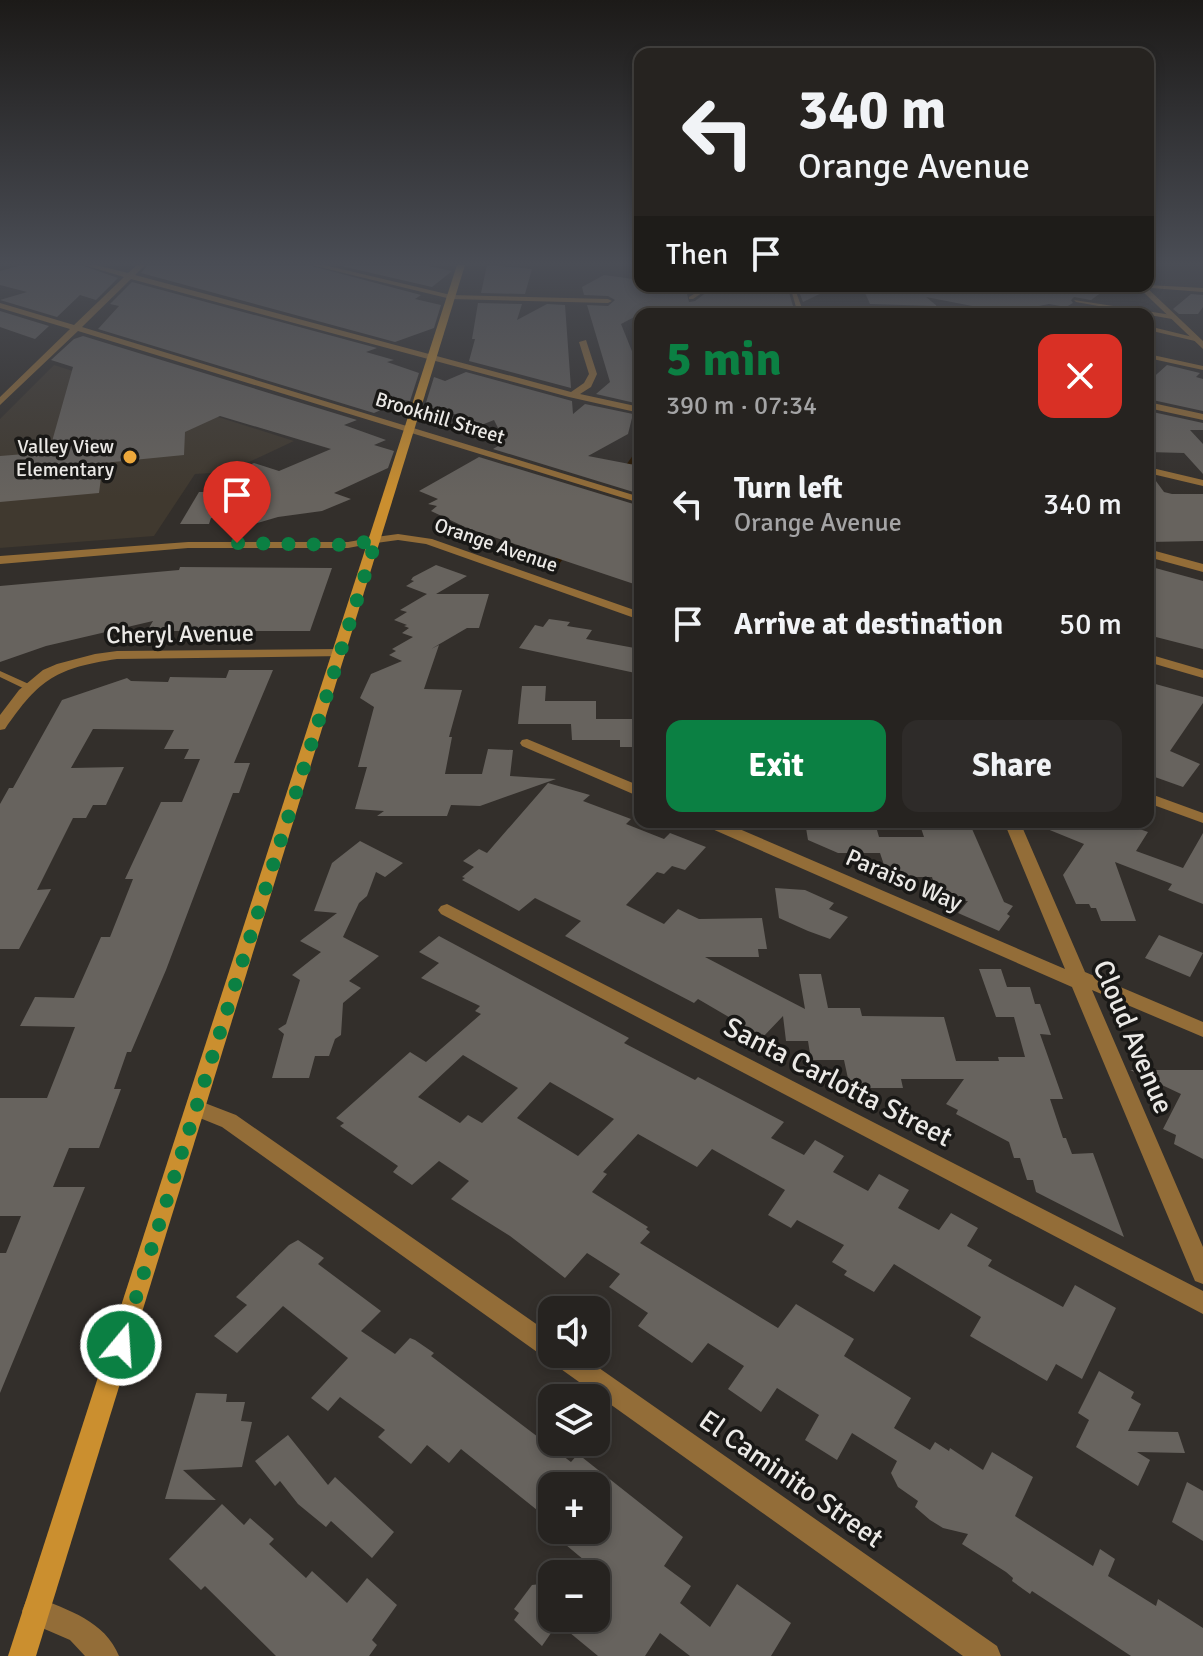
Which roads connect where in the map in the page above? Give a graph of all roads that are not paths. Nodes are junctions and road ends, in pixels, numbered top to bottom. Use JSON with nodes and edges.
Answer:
{"nodes":[{"id":1,"x":61,"y":342,"type":"edge"},
{"id":2,"x":123,"y":342,"type":"edge"},
{"id":3,"x":376,"y":342,"type":"edge"},
{"id":4,"x":437,"y":342,"type":"edge"},
{"id":5,"x":583,"y":342,"type":"dead end"},
{"id":6,"x":432,"y":357,"type":"junction"},
{"id":7,"x":1154,"y":357,"type":"edge"},
{"id":8,"x":1203,"y":368,"type":"edge"},
{"id":9,"x":0,"y":387,"type":"edge"},
{"id":10,"x":11,"y":390,"type":"junction"},
{"id":11,"x":572,"y":395,"type":"junction"},
{"id":12,"x":0,"y":402,"type":"edge"},
{"id":13,"x":1154,"y":406,"type":"edge"},
{"id":14,"x":634,"y":409,"type":"edge"},
{"id":15,"x":1203,"y":417,"type":"edge"},
{"id":16,"x":409,"y":429,"type":"junction"},
{"id":17,"x":1154,"y":471,"type":"edge"},
{"id":18,"x":1203,"y":483,"type":"edge"},
{"id":19,"x":634,"y":498,"type":"edge"},
{"id":20,"x":376,"y":540,"type":"junction"},
{"id":21,"x":1154,"y":555,"type":"edge"},
{"id":22,"x":0,"y":560,"type":"edge"},
{"id":23,"x":1203,"y":568,"type":"edge"},
{"id":24,"x":634,"y":614,"type":"edge"},
{"id":25,"x":340,"y":653,"type":"junction"},
{"id":26,"x":1154,"y":660,"type":"edge"},
{"id":27,"x":0,"y":674,"type":"edge"},
{"id":28,"x":1203,"y":674,"type":"edge"},
{"id":29,"x":28,"y":687,"type":"junction"},
{"id":30,"x":0,"y":726,"type":"edge"},
{"id":31,"x":527,"y":743,"type":"dead end"},
{"id":32,"x":634,"y":789,"type":"edge"},
{"id":33,"x":1154,"y":800,"type":"edge"},
{"id":34,"x":1203,"y":818,"type":"edge"},
{"id":35,"x":723,"y":828,"type":"edge"},
{"id":36,"x":1014,"y":828,"type":"edge"},
{"id":37,"x":447,"y":910,"type":"dead end"},
{"id":38,"x":1077,"y":979,"type":"junction"},
{"id":39,"x":1203,"y":1030,"type":"edge"},
{"id":40,"x":197,"y":1108,"type":"junction"},
{"id":41,"x":1203,"y":1274,"type":"edge"},
{"id":42,"x":1203,"y":1303,"type":"edge"},
{"id":43,"x":538,"y":1339,"type":"edge"},
{"id":44,"x":579,"y":1368,"type":"edge"},
{"id":45,"x":36,"y":1611,"type":"junction"},
{"id":46,"x":22,"y":1656,"type":"edge"},
{"id":47,"x":105,"y":1656,"type":"edge"},
{"id":48,"x":987,"y":1656,"type":"edge"}],
"edges":[{"from":1,"to":10,"type":"street"},
{"from":2,"to":16,"type":"street","name":"Brookhill Street"},
{"from":3,"to":6,"type":"street"},
{"from":4,"to":6,"type":"main road"},
{"from":5,"to":11,"type":"street"},
{"from":6,"to":11,"type":"street"},
{"from":6,"to":16,"type":"main road"},
{"from":7,"to":8,"type":"lane"},
{"from":9,"to":10,"type":"street"},
{"from":10,"to":12,"type":"street"},
{"from":11,"to":14,"type":"street"},
{"from":13,"to":15,"type":"street"},
{"from":16,"to":19,"type":"street","name":"Brookhill Street"},
{"from":16,"to":20,"type":"main road"},
{"from":17,"to":18,"type":"street"},
{"from":20,"to":22,"type":"street","name":"Orange Avenue"},
{"from":20,"to":24,"type":"street","name":"Orange Avenue"},
{"from":20,"to":25,"type":"main road"},
{"from":21,"to":23,"type":"street"},
{"from":25,"to":29,"type":"street","name":"Cheryl Avenue"},
{"from":25,"to":40,"type":"main road"},
{"from":26,"to":28,"type":"street"},
{"from":27,"to":29,"type":"lane"},
{"from":29,"to":30,"type":"street","name":"Cheryl Avenue"},
{"from":31,"to":32,"type":"street"},
{"from":33,"to":34,"type":"street"},
{"from":35,"to":38,"type":"street","name":"Paraiso Way"},
{"from":36,"to":38,"type":"street","name":"Cloud Avenue"},
{"from":37,"to":42,"type":"street","name":"Santa Carlotta Street"},
{"from":38,"to":39,"type":"street","name":"Paraiso Way"},
{"from":38,"to":41,"type":"street","name":"Cloud Avenue"},
{"from":40,"to":43,"type":"street"},
{"from":40,"to":45,"type":"main road"},
{"from":44,"to":48,"type":"street","name":"El Caminito Street"},
{"from":45,"to":46,"type":"main road"},
{"from":45,"to":47,"type":"street"}]}
